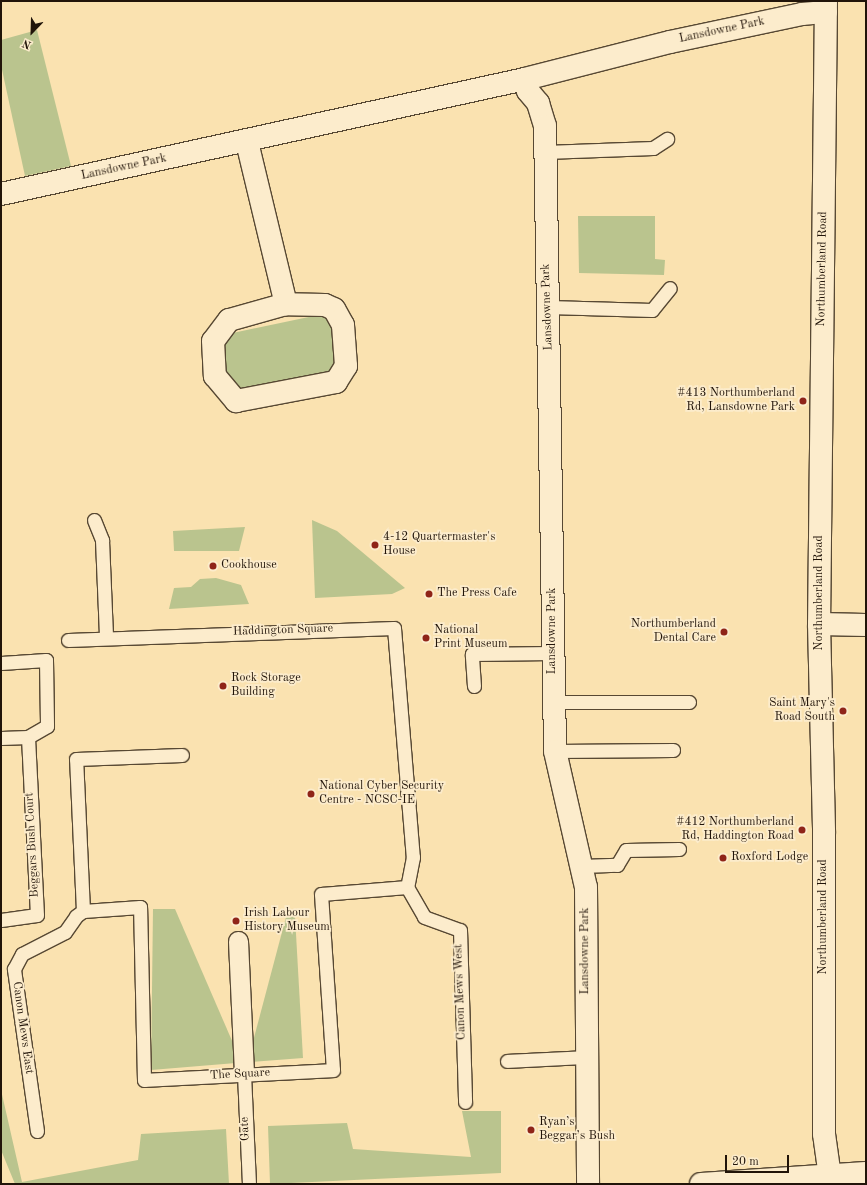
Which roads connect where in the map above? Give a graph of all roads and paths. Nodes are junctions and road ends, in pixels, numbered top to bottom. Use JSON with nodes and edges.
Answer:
{"nodes":[{"id":1,"x":826,"y":6,"type":"edge"},
{"id":2,"x":525,"y":79,"type":"junction"},
{"id":3,"x":667,"y":139,"type":"dead end"},
{"id":4,"x":247,"y":142,"type":"junction"},
{"id":5,"x":545,"y":152,"type":"junction"},
{"id":6,"x":1,"y":194,"type":"edge"},
{"id":7,"x":670,"y":288,"type":"dead end"},
{"id":8,"x":286,"y":304,"type":"junction"},
{"id":9,"x":548,"y":308,"type":"junction"},
{"id":10,"x":94,"y":520,"type":"dead end"},
{"id":11,"x":819,"y":624,"type":"junction"},
{"id":12,"x":866,"y":625,"type":"edge"},
{"id":13,"x":106,"y":637,"type":"junction"},
{"id":14,"x":68,"y":640,"type":"dead end"},
{"id":15,"x":552,"y":653,"type":"junction"},
{"id":16,"x":1,"y":663,"type":"edge"},
{"id":17,"x":474,"y":686,"type":"dead end"},
{"id":18,"x":553,"y":702,"type":"junction"},
{"id":19,"x":689,"y":702,"type":"dead end"},
{"id":20,"x":1,"y":738,"type":"edge"},
{"id":21,"x":28,"y":738,"type":"junction"},
{"id":22,"x":673,"y":750,"type":"dead end"},
{"id":23,"x":555,"y":751,"type":"junction"},
{"id":24,"x":182,"y":755,"type":"dead end"},
{"id":25,"x":679,"y":849,"type":"dead end"},
{"id":26,"x":581,"y":866,"type":"junction"},
{"id":27,"x":407,"y":887,"type":"junction"},
{"id":28,"x":83,"y":911,"type":"junction"},
{"id":29,"x":1,"y":920,"type":"edge"},
{"id":30,"x":238,"y":941,"type":"dead end"},
{"id":31,"x":587,"y":1057,"type":"junction"},
{"id":32,"x":507,"y":1061,"type":"dead end"},
{"id":33,"x":244,"y":1074,"type":"junction"},
{"id":34,"x":464,"y":1102,"type":"dead end"},
{"id":35,"x":37,"y":1131,"type":"dead end"},
{"id":36,"x":866,"y":1173,"type":"edge"},
{"id":37,"x":830,"y":1180,"type":"edge"},
{"id":38,"x":249,"y":1184,"type":"edge"},
{"id":39,"x":588,"y":1184,"type":"edge"},
{"id":40,"x":701,"y":1184,"type":"edge"}],
"edges":[{"from":1,"to":2,"type":"street","name":"Lansdowne Park"},
{"from":1,"to":11,"type":"street","name":"Northumberland Road"},
{"from":2,"to":4,"type":"street","name":"Lansdowne Park"},
{"from":2,"to":5,"type":"street","name":"Lansdowne Park"},
{"from":3,"to":5,"type":"lane"},
{"from":4,"to":6,"type":"street","name":"Lansdowne Park"},
{"from":4,"to":8,"type":"street"},
{"from":5,"to":9,"type":"street","name":"Lansdowne Park"},
{"from":7,"to":9,"type":"lane"},
{"from":8,"to":8,"type":"street"},
{"from":9,"to":15,"type":"street","name":"Lansdowne Park"},
{"from":10,"to":13,"type":"lane"},
{"from":11,"to":12,"type":"street"},
{"from":11,"to":37,"type":"street","name":"Northumberland Road"},
{"from":13,"to":14,"type":"lane","name":"Haddington Square"},
{"from":13,"to":27,"type":"lane","name":"Haddington Square"},
{"from":15,"to":17,"type":"lane"},
{"from":15,"to":18,"type":"street","name":"Lansdowne Park"},
{"from":16,"to":21,"type":"lane"},
{"from":18,"to":19,"type":"lane"},
{"from":18,"to":23,"type":"street","name":"Lansdowne Park"},
{"from":20,"to":21,"type":"lane"},
{"from":21,"to":29,"type":"lane","name":"Beggars Bush Court"},
{"from":22,"to":23,"type":"lane"},
{"from":23,"to":26,"type":"street","name":"Lansdowne Park"},
{"from":24,"to":28,"type":"lane"},
{"from":25,"to":26,"type":"lane"},
{"from":26,"to":31,"type":"street","name":"Lansdowne Park"},
{"from":27,"to":33,"type":"lane","name":"The Square"},
{"from":27,"to":34,"type":"lane","name":"Canon Mews West"},
{"from":28,"to":33,"type":"lane","name":"The Square"},
{"from":28,"to":35,"type":"lane","name":"Canon Mews East"},
{"from":30,"to":33,"type":"street"},
{"from":31,"to":32,"type":"lane"},
{"from":31,"to":39,"type":"street","name":"Lansdowne Park"},
{"from":33,"to":38,"type":"lane","name":"Gate"},
{"from":36,"to":37,"type":"street"},
{"from":37,"to":40,"type":"street"}]}
